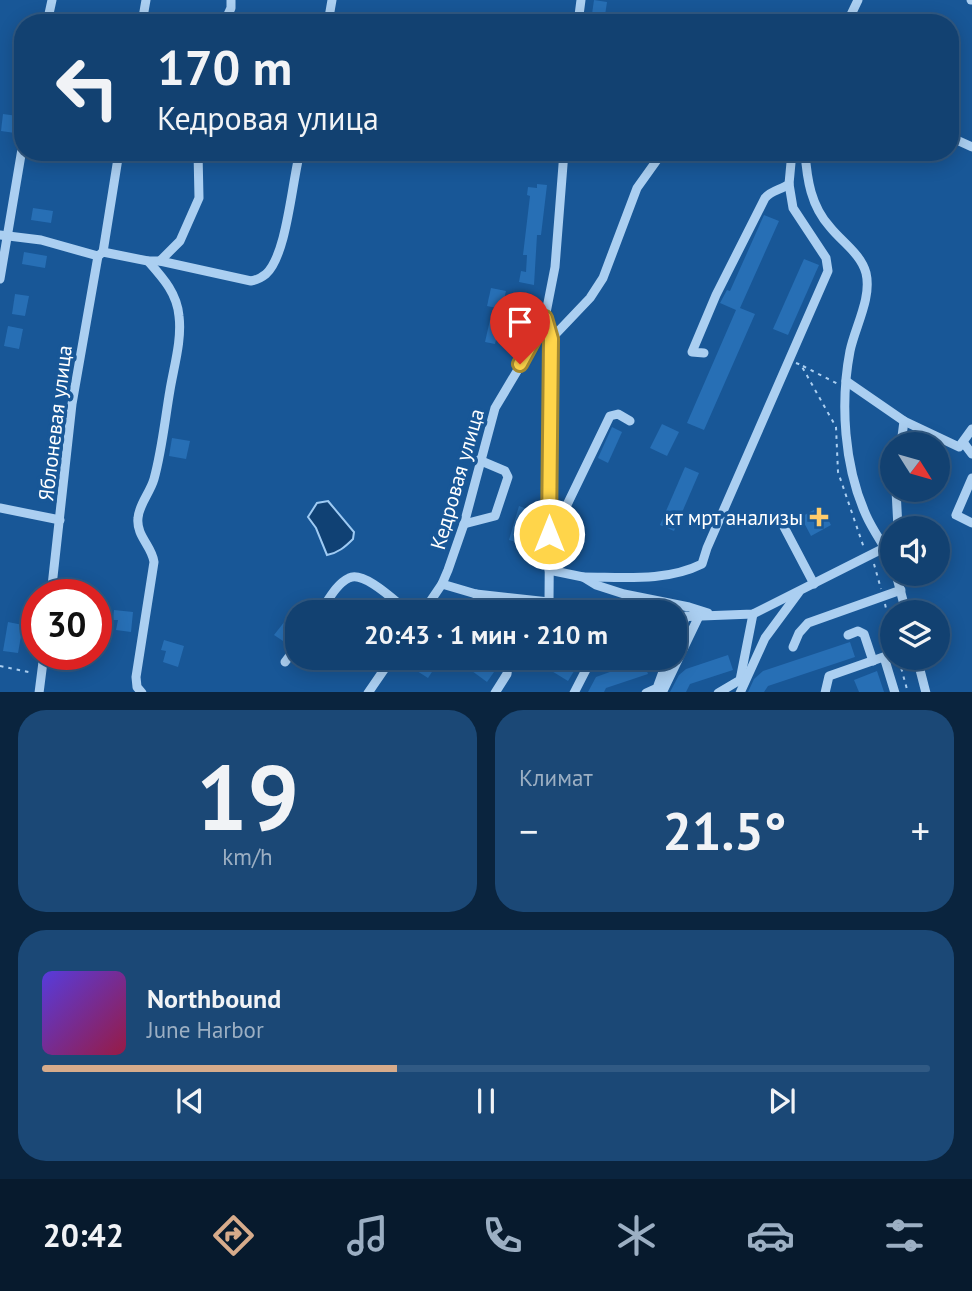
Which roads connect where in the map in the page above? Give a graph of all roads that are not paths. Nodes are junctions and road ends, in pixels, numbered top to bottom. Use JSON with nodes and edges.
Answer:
{"nodes":[{"id":1,"x":19,"y":161,"type":"edge"},
{"id":2,"x":117,"y":161,"type":"edge"},
{"id":3,"x":198,"y":161,"type":"edge"},
{"id":4,"x":298,"y":161,"type":"edge"},
{"id":5,"x":563,"y":161,"type":"edge"},
{"id":6,"x":656,"y":161,"type":"edge"},
{"id":7,"x":791,"y":161,"type":"edge"},
{"id":8,"x":806,"y":161,"type":"edge"},
{"id":9,"x":789,"y":184,"type":"junction"},
{"id":10,"x":3,"y":235,"type":"edge"},
{"id":11,"x":100,"y":254,"type":"junction"},
{"id":12,"x":148,"y":261,"type":"junction"},
{"id":13,"x":160,"y":261,"type":"junction"},
{"id":14,"x":0,"y":279,"type":"edge"},
{"id":15,"x":545,"y":318,"type":"junction"},
{"id":16,"x":551,"y":339,"type":"junction"},
{"id":17,"x":704,"y":353,"type":"dead end"},
{"id":18,"x":843,"y":383,"type":"junction"},
{"id":19,"x":630,"y":421,"type":"dead end"},
{"id":20,"x":904,"y":421,"type":"junction"},
{"id":21,"x":972,"y":429,"type":"edge"},
{"id":22,"x":903,"y":432,"type":"edge"},
{"id":23,"x":963,"y":442,"type":"junction"},
{"id":24,"x":972,"y":454,"type":"edge"},
{"id":25,"x":479,"y":460,"type":"junction"},
{"id":26,"x":972,"y":478,"type":"edge"},
{"id":27,"x":0,"y":508,"type":"edge"},
{"id":28,"x":60,"y":520,"type":"junction"},
{"id":29,"x":972,"y":523,"type":"edge"},
{"id":30,"x":464,"y":524,"type":"junction"},
{"id":31,"x":784,"y":527,"type":"dead end"},
{"id":32,"x":549,"y":534,"type":"junction"},
{"id":33,"x":880,"y":534,"type":"edge"},
{"id":34,"x":880,"y":551,"type":"edge"},
{"id":35,"x":549,"y":570,"type":"junction"},
{"id":36,"x":583,"y":577,"type":"junction"},
{"id":37,"x":53,"y":579,"type":"edge"},
{"id":38,"x":442,"y":584,"type":"junction"},
{"id":39,"x":814,"y":584,"type":"junction"},
{"id":40,"x":900,"y":586,"type":"edge"},
{"id":41,"x":800,"y":590,"type":"junction"},
{"id":42,"x":901,"y":590,"type":"junction"},
{"id":43,"x":476,"y":594,"type":"junction"},
{"id":44,"x":329,"y":600,"type":"edge"},
{"id":45,"x":394,"y":600,"type":"edge"},
{"id":46,"x":431,"y":600,"type":"edge"},
{"id":47,"x":479,"y":600,"type":"edge"},
{"id":48,"x":531,"y":600,"type":"edge"},
{"id":49,"x":549,"y":600,"type":"edge"},
{"id":50,"x":903,"y":600,"type":"edge"},
{"id":51,"x":753,"y":614,"type":"junction"},
{"id":52,"x":713,"y":615,"type":"junction"},
{"id":53,"x":687,"y":616,"type":"edge"},
{"id":54,"x":699,"y":616,"type":"junction"},
{"id":55,"x":848,"y":635,"type":"dead end"},
{"id":56,"x":793,"y":648,"type":"dead end"},
{"id":57,"x":880,"y":659,"type":"edge"},
{"id":58,"x":873,"y":661,"type":"junction"},
{"id":59,"x":42,"y":670,"type":"edge"},
{"id":60,"x":384,"y":670,"type":"edge"},
{"id":61,"x":508,"y":670,"type":"edge"},
{"id":62,"x":586,"y":670,"type":"edge"},
{"id":63,"x":664,"y":670,"type":"edge"},
{"id":64,"x":891,"y":670,"type":"edge"},
{"id":65,"x":919,"y":670,"type":"edge"},
{"id":66,"x":923,"y":691,"type":"edge"},
{"id":67,"x":39,"y":692,"type":"edge"},
{"id":68,"x":142,"y":692,"type":"edge"},
{"id":69,"x":368,"y":692,"type":"edge"},
{"id":70,"x":495,"y":692,"type":"edge"},
{"id":71,"x":574,"y":692,"type":"edge"},
{"id":72,"x":646,"y":692,"type":"edge"},
{"id":73,"x":662,"y":692,"type":"edge"},
{"id":74,"x":718,"y":692,"type":"edge"},
{"id":75,"x":740,"y":692,"type":"edge"},
{"id":76,"x":825,"y":692,"type":"edge"},
{"id":77,"x":895,"y":692,"type":"edge"}],
"edges":[{"from":1,"to":10,"type":"street"},
{"from":2,"to":11,"type":"street","name":"Яблоневая улица"},
{"from":3,"to":13,"type":"street"},
{"from":4,"to":13,"type":"street"},
{"from":5,"to":15,"type":"street","name":"Кедровая улица"},
{"from":6,"to":16,"type":"street"},
{"from":7,"to":9,"type":"street"},
{"from":8,"to":18,"type":"street"},
{"from":9,"to":17,"type":"street"},
{"from":9,"to":36,"type":"street"},
{"from":10,"to":11,"type":"street"},
{"from":10,"to":14,"type":"street"},
{"from":11,"to":12,"type":"street"},
{"from":11,"to":28,"type":"street","name":"Яблоневая улица"},
{"from":12,"to":13,"type":"street"},
{"from":12,"to":68,"type":"street"},
{"from":15,"to":16,"type":"street"},
{"from":15,"to":25,"type":"street","name":"Кедровая улица"},
{"from":16,"to":32,"type":"street"},
{"from":18,"to":20,"type":"street"},
{"from":18,"to":33,"type":"street"},
{"from":19,"to":32,"type":"street"},
{"from":20,"to":22,"type":"street"},
{"from":20,"to":23,"type":"street"},
{"from":21,"to":23,"type":"street"},
{"from":23,"to":24,"type":"street"},
{"from":25,"to":30,"type":"street","name":"Кедровая улица"},
{"from":25,"to":30,"type":"street"},
{"from":26,"to":29,"type":"street"},
{"from":27,"to":28,"type":"street"},
{"from":28,"to":37,"type":"street","name":"Яблоневая улица"},
{"from":30,"to":38,"type":"street","name":"Кедровая улица"},
{"from":31,"to":39,"type":"street"},
{"from":32,"to":35,"type":"street"},
{"from":34,"to":39,"type":"street"},
{"from":35,"to":36,"type":"street"},
{"from":35,"to":49,"type":"street"},
{"from":36,"to":52,"type":"street"},
{"from":38,"to":43,"type":"street"},
{"from":38,"to":46,"type":"street","name":"Кедровая улица"},
{"from":39,"to":41,"type":"street"},
{"from":40,"to":42,"type":"street"},
{"from":41,"to":51,"type":"street"},
{"from":41,"to":75,"type":"street"},
{"from":42,"to":50,"type":"street"},
{"from":42,"to":56,"type":"street"},
{"from":43,"to":47,"type":"street"},
{"from":43,"to":48,"type":"street"},
{"from":44,"to":45,"type":"street"},
{"from":51,"to":52,"type":"street"},
{"from":51,"to":74,"type":"street"},
{"from":52,"to":54,"type":"street"},
{"from":53,"to":54,"type":"street"},
{"from":54,"to":73,"type":"street"},
{"from":55,"to":58,"type":"street"},
{"from":57,"to":58,"type":"street"},
{"from":58,"to":76,"type":"street"},
{"from":59,"to":67,"type":"street"},
{"from":60,"to":69,"type":"street"},
{"from":61,"to":70,"type":"street"},
{"from":62,"to":71,"type":"street"},
{"from":63,"to":72,"type":"street"},
{"from":64,"to":77,"type":"street"},
{"from":65,"to":66,"type":"street"}]}
